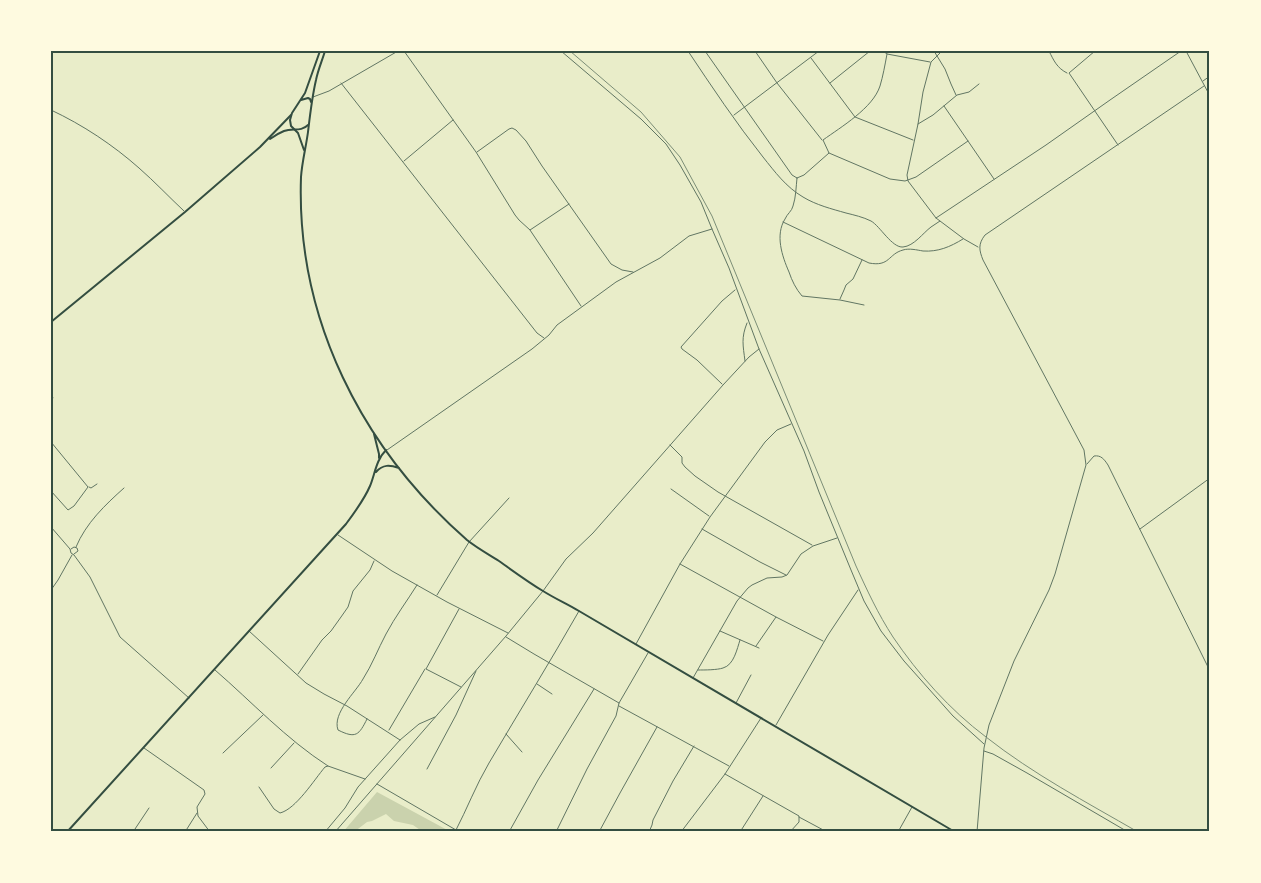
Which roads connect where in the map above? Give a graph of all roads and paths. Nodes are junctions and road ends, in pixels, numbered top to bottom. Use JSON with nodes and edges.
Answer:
{"nodes":[{"id":1,"x":320,"y":51,"type":"edge"},
{"id":2,"x":325,"y":51,"type":"edge"},
{"id":3,"x":398,"y":51,"type":"edge"},
{"id":4,"x":404,"y":51,"type":"edge"},
{"id":5,"x":561,"y":51,"type":"edge"},
{"id":6,"x":688,"y":51,"type":"edge"},
{"id":7,"x":705,"y":51,"type":"edge"},
{"id":8,"x":755,"y":51,"type":"edge"},
{"id":9,"x":819,"y":51,"type":"edge"},
{"id":10,"x":870,"y":51,"type":"edge"},
{"id":11,"x":883,"y":51,"type":"edge"},
{"id":12,"x":934,"y":51,"type":"edge"},
{"id":13,"x":942,"y":51,"type":"edge"},
{"id":14,"x":1049,"y":51,"type":"edge"},
{"id":15,"x":1095,"y":51,"type":"edge"},
{"id":16,"x":1181,"y":51,"type":"edge"},
{"id":17,"x":1186,"y":51,"type":"edge"},
{"id":18,"x":887,"y":54,"type":"junction"},
{"id":19,"x":937,"y":55,"type":"junction"},
{"id":20,"x":811,"y":58,"type":"junction"},
{"id":21,"x":931,"y":62,"type":"junction"},
{"id":22,"x":1068,"y":73,"type":"junction"},
{"id":23,"x":1210,"y":76,"type":"edge"},
{"id":24,"x":1202,"y":81,"type":"junction"},
{"id":25,"x":777,"y":83,"type":"junction"},
{"id":26,"x":341,"y":84,"type":"junction"},
{"id":27,"x":830,"y":84,"type":"junction"},
{"id":28,"x":979,"y":84,"type":"dead end"},
{"id":29,"x":1204,"y":86,"type":"junction"},
{"id":30,"x":957,"y":95,"type":"junction"},
{"id":31,"x":1210,"y":96,"type":"edge"},
{"id":32,"x":313,"y":97,"type":"junction"},
{"id":33,"x":300,"y":102,"type":"junction"},
{"id":34,"x":311,"y":105,"type":"junction"},
{"id":35,"x":944,"y":106,"type":"junction"},
{"id":36,"x":744,"y":108,"type":"junction"},
{"id":37,"x":51,"y":110,"type":"edge"},
{"id":38,"x":1094,"y":111,"type":"junction"},
{"id":39,"x":292,"y":113,"type":"junction"},
{"id":40,"x":733,"y":116,"type":"junction"},
{"id":41,"x":855,"y":117,"type":"junction"},
{"id":42,"x":454,"y":120,"type":"junction"},
{"id":43,"x":309,"y":124,"type":"junction"},
{"id":44,"x":918,"y":124,"type":"junction"},
{"id":45,"x":295,"y":130,"type":"junction"},
{"id":46,"x":823,"y":140,"type":"junction"},
{"id":47,"x":915,"y":141,"type":"junction"},
{"id":48,"x":968,"y":141,"type":"junction"},
{"id":49,"x":266,"y":142,"type":"junction"},
{"id":50,"x":1118,"y":145,"type":"junction"},
{"id":51,"x":476,"y":152,"type":"junction"},
{"id":52,"x":828,"y":152,"type":"junction"},
{"id":53,"x":304,"y":153,"type":"junction"},
{"id":54,"x":403,"y":161,"type":"junction"},
{"id":55,"x":797,"y":178,"type":"junction"},
{"id":56,"x":995,"y":179,"type":"junction"},
{"id":57,"x":908,"y":180,"type":"junction"},
{"id":58,"x":796,"y":191,"type":"junction"},
{"id":59,"x":569,"y":204,"type":"junction"},
{"id":60,"x":185,"y":212,"type":"junction"},
{"id":61,"x":936,"y":218,"type":"junction"},
{"id":62,"x":940,"y":221,"type":"junction"},
{"id":63,"x":783,"y":222,"type":"junction"},
{"id":64,"x":712,"y":229,"type":"junction"},
{"id":65,"x":530,"y":230,"type":"junction"},
{"id":66,"x":964,"y":239,"type":"junction"},
{"id":67,"x":979,"y":247,"type":"junction"},
{"id":68,"x":905,"y":248,"type":"junction"},
{"id":69,"x":862,"y":260,"type":"junction"},
{"id":70,"x":634,"y":272,"type":"junction"},
{"id":71,"x":736,"y":290,"type":"junction"},
{"id":72,"x":840,"y":300,"type":"junction"},
{"id":73,"x":864,"y":305,"type":"dead end"},
{"id":74,"x":582,"y":307,"type":"junction"},
{"id":75,"x":51,"y":322,"type":"edge"},
{"id":76,"x":748,"y":322,"type":"junction"},
{"id":77,"x":545,"y":339,"type":"junction"},
{"id":78,"x":759,"y":349,"type":"junction"},
{"id":79,"x":745,"y":361,"type":"junction"},
{"id":80,"x":723,"y":385,"type":"junction"},
{"id":81,"x":792,"y":423,"type":"junction"},
{"id":82,"x":373,"y":432,"type":"junction"},
{"id":83,"x":51,"y":442,"type":"edge"},
{"id":84,"x":670,"y":445,"type":"junction"},
{"id":85,"x":386,"y":450,"type":"junction"},
{"id":86,"x":379,"y":459,"type":"junction"},
{"id":87,"x":1086,"y":465,"type":"junction"},
{"id":88,"x":399,"y":468,"type":"junction"},
{"id":89,"x":374,"y":473,"type":"junction"},
{"id":90,"x":1210,"y":478,"type":"edge"},
{"id":91,"x":97,"y":484,"type":"dead end"},
{"id":92,"x":88,"y":487,"type":"junction"},
{"id":93,"x":124,"y":488,"type":"dead end"},
{"id":94,"x":671,"y":489,"type":"dead end"},
{"id":95,"x":51,"y":491,"type":"edge"},
{"id":96,"x":725,"y":496,"type":"junction"},
{"id":97,"x":509,"y":498,"type":"dead end"},
{"id":98,"x":710,"y":516,"type":"junction"},
{"id":99,"x":51,"y":527,"type":"edge"},
{"id":100,"x":702,"y":529,"type":"junction"},
{"id":101,"x":1140,"y":530,"type":"junction"},
{"id":102,"x":337,"y":534,"type":"junction"},
{"id":103,"x":838,"y":538,"type":"junction"},
{"id":104,"x":470,"y":542,"type":"junction"},
{"id":105,"x":813,"y":546,"type":"junction"},
{"id":106,"x":76,"y":547,"type":"junction"},
{"id":107,"x":70,"y":549,"type":"junction"},
{"id":108,"x":73,"y":554,"type":"junction"},
{"id":109,"x":375,"y":560,"type":"junction"},
{"id":110,"x":680,"y":564,"type":"junction"},
{"id":111,"x":787,"y":575,"type":"junction"},
{"id":112,"x":417,"y":585,"type":"junction"},
{"id":113,"x":859,"y":589,"type":"junction"},
{"id":114,"x":51,"y":590,"type":"edge"},
{"id":115,"x":543,"y":591,"type":"junction"},
{"id":116,"x":436,"y":596,"type":"junction"},
{"id":117,"x":740,"y":597,"type":"junction"},
{"id":118,"x":460,"y":608,"type":"junction"},
{"id":119,"x":579,"y":611,"type":"junction"},
{"id":120,"x":776,"y":617,"type":"junction"},
{"id":121,"x":249,"y":631,"type":"junction"},
{"id":122,"x":720,"y":631,"type":"junction"},
{"id":123,"x":508,"y":633,"type":"junction"},
{"id":124,"x":506,"y":636,"type":"junction"},
{"id":125,"x":740,"y":640,"type":"junction"},
{"id":126,"x":824,"y":642,"type":"junction"},
{"id":127,"x":636,"y":644,"type":"junction"},
{"id":128,"x":756,"y":646,"type":"junction"},
{"id":129,"x":759,"y":648,"type":"dead end"},
{"id":130,"x":648,"y":652,"type":"junction"},
{"id":131,"x":549,"y":663,"type":"junction"},
{"id":132,"x":426,"y":668,"type":"junction"},
{"id":133,"x":476,"y":669,"type":"junction"},
{"id":134,"x":215,"y":670,"type":"junction"},
{"id":135,"x":697,"y":670,"type":"junction"},
{"id":136,"x":1210,"y":671,"type":"edge"},
{"id":137,"x":297,"y":675,"type":"junction"},
{"id":138,"x":750,"y":675,"type":"dead end"},
{"id":139,"x":693,"y":678,"type":"junction"},
{"id":140,"x":537,"y":684,"type":"junction"},
{"id":141,"x":461,"y":687,"type":"junction"},
{"id":142,"x":594,"y":689,"type":"junction"},
{"id":143,"x":552,"y":694,"type":"dead end"},
{"id":144,"x":189,"y":698,"type":"junction"},
{"id":145,"x":736,"y":703,"type":"junction"},
{"id":146,"x":619,"y":704,"type":"junction"},
{"id":147,"x":344,"y":705,"type":"junction"},
{"id":148,"x":264,"y":715,"type":"junction"},
{"id":149,"x":436,"y":717,"type":"junction"},
{"id":150,"x":761,"y":718,"type":"junction"},
{"id":151,"x":367,"y":719,"type":"junction"},
{"id":152,"x":658,"y":726,"type":"junction"},
{"id":153,"x":776,"y":726,"type":"junction"},
{"id":154,"x":389,"y":732,"type":"junction"},
{"id":155,"x":506,"y":734,"type":"junction"},
{"id":156,"x":400,"y":740,"type":"junction"},
{"id":157,"x":295,"y":742,"type":"junction"},
{"id":158,"x":984,"y":745,"type":"junction"},
{"id":159,"x":694,"y":746,"type":"junction"},
{"id":160,"x":144,"y":748,"type":"junction"},
{"id":161,"x":983,"y":750,"type":"junction"},
{"id":162,"x":522,"y":752,"type":"dead end"},
{"id":163,"x":223,"y":753,"type":"dead end"},
{"id":164,"x":328,"y":766,"type":"junction"},
{"id":165,"x":730,"y":766,"type":"junction"},
{"id":166,"x":271,"y":768,"type":"dead end"},
{"id":167,"x":427,"y":769,"type":"dead end"},
{"id":168,"x":725,"y":774,"type":"junction"},
{"id":169,"x":365,"y":779,"type":"junction"},
{"id":170,"x":377,"y":784,"type":"junction"},
{"id":171,"x":259,"y":787,"type":"dead end"},
{"id":172,"x":763,"y":796,"type":"junction"},
{"id":173,"x":912,"y":807,"type":"junction"},
{"id":174,"x":149,"y":808,"type":"dead end"},
{"id":175,"x":198,"y":812,"type":"junction"},
{"id":176,"x":799,"y":816,"type":"junction"},
{"id":177,"x":455,"y":831,"type":"edge"},
{"id":178,"x":67,"y":832,"type":"edge"},
{"id":179,"x":133,"y":832,"type":"edge"},
{"id":180,"x":185,"y":832,"type":"edge"},
{"id":181,"x":210,"y":832,"type":"edge"},
{"id":182,"x":326,"y":832,"type":"edge"},
{"id":183,"x":334,"y":832,"type":"edge"},
{"id":184,"x":461,"y":832,"type":"edge"},
{"id":185,"x":509,"y":832,"type":"edge"},
{"id":186,"x":556,"y":832,"type":"edge"},
{"id":187,"x":599,"y":832,"type":"edge"},
{"id":188,"x":649,"y":832,"type":"edge"},
{"id":189,"x":682,"y":832,"type":"edge"},
{"id":190,"x":740,"y":832,"type":"edge"},
{"id":191,"x":790,"y":832,"type":"edge"},
{"id":192,"x":827,"y":832,"type":"edge"},
{"id":193,"x":898,"y":832,"type":"edge"},
{"id":194,"x":955,"y":832,"type":"edge"},
{"id":195,"x":978,"y":832,"type":"edge"},
{"id":196,"x":1128,"y":832,"type":"edge"}],
"edges":[{"from":1,"to":33,"type":"main road"},
{"from":2,"to":32,"type":"main road"},
{"from":3,"to":26,"type":"street"},
{"from":4,"to":42,"type":"street"},
{"from":5,"to":64,"type":"street"},
{"from":6,"to":40,"type":"street"},
{"from":7,"to":36,"type":"street"},
{"from":8,"to":25,"type":"street"},
{"from":9,"to":20,"type":"street"},
{"from":10,"to":27,"type":"street"},
{"from":11,"to":18,"type":"street"},
{"from":12,"to":19,"type":"street"},
{"from":13,"to":19,"type":"street"},
{"from":14,"to":22,"type":"street"},
{"from":15,"to":22,"type":"street"},
{"from":16,"to":38,"type":"street"},
{"from":17,"to":24,"type":"street"},
{"from":18,"to":21,"type":"street"},
{"from":18,"to":41,"type":"street"},
{"from":19,"to":21,"type":"street"},
{"from":19,"to":30,"type":"street"},
{"from":20,"to":25,"type":"street"},
{"from":20,"to":27,"type":"street"},
{"from":21,"to":44,"type":"street"},
{"from":22,"to":38,"type":"street"},
{"from":23,"to":24,"type":"street"},
{"from":24,"to":29,"type":"street"},
{"from":25,"to":36,"type":"street"},
{"from":25,"to":46,"type":"street"},
{"from":26,"to":32,"type":"street"},
{"from":26,"to":54,"type":"street"},
{"from":27,"to":41,"type":"street"},
{"from":28,"to":30,"type":"street"},
{"from":29,"to":31,"type":"street"},
{"from":29,"to":50,"type":"street"},
{"from":30,"to":35,"type":"street"},
{"from":32,"to":34,"type":"main road"},
{"from":33,"to":34,"type":"main road"},
{"from":33,"to":39,"type":"main road"},
{"from":34,"to":43,"type":"main road"},
{"from":35,"to":44,"type":"street"},
{"from":35,"to":48,"type":"street"},
{"from":36,"to":40,"type":"street"},
{"from":36,"to":55,"type":"street"},
{"from":37,"to":60,"type":"street"},
{"from":38,"to":50,"type":"street"},
{"from":38,"to":56,"type":"street"},
{"from":39,"to":45,"type":"main road"},
{"from":39,"to":49,"type":"main road"},
{"from":40,"to":58,"type":"street"},
{"from":41,"to":46,"type":"street"},
{"from":41,"to":47,"type":"street"},
{"from":42,"to":51,"type":"street"},
{"from":42,"to":54,"type":"street"},
{"from":43,"to":45,"type":"main road"},
{"from":43,"to":53,"type":"main road"},
{"from":44,"to":47,"type":"street"},
{"from":45,"to":49,"type":"main road"},
{"from":45,"to":53,"type":"main road"},
{"from":46,"to":52,"type":"street"},
{"from":47,"to":57,"type":"street"},
{"from":48,"to":56,"type":"street"},
{"from":48,"to":57,"type":"street"},
{"from":49,"to":60,"type":"main road"},
{"from":50,"to":67,"type":"street"},
{"from":51,"to":59,"type":"street"},
{"from":51,"to":65,"type":"street"},
{"from":52,"to":55,"type":"street"},
{"from":52,"to":57,"type":"street"},
{"from":53,"to":82,"type":"main road"},
{"from":54,"to":77,"type":"street"},
{"from":55,"to":58,"type":"street"},
{"from":56,"to":61,"type":"street"},
{"from":57,"to":61,"type":"street"},
{"from":58,"to":63,"type":"street"},
{"from":58,"to":68,"type":"street"},
{"from":59,"to":65,"type":"street"},
{"from":59,"to":70,"type":"street"},
{"from":60,"to":75,"type":"main road"},
{"from":61,"to":62,"type":"street"},
{"from":62,"to":66,"type":"street"},
{"from":62,"to":68,"type":"street"},
{"from":63,"to":69,"type":"street"},
{"from":63,"to":72,"type":"street"},
{"from":64,"to":70,"type":"street"},
{"from":64,"to":71,"type":"street"},
{"from":65,"to":74,"type":"street"},
{"from":66,"to":67,"type":"street"},
{"from":66,"to":68,"type":"street"},
{"from":67,"to":87,"type":"street"},
{"from":68,"to":69,"type":"street"},
{"from":69,"to":72,"type":"street"},
{"from":70,"to":74,"type":"street"},
{"from":71,"to":76,"type":"street"},
{"from":71,"to":80,"type":"street"},
{"from":72,"to":73,"type":"street"},
{"from":74,"to":77,"type":"street"},
{"from":76,"to":78,"type":"street"},
{"from":76,"to":79,"type":"street"},
{"from":77,"to":85,"type":"street"},
{"from":78,"to":79,"type":"street"},
{"from":78,"to":81,"type":"street"},
{"from":79,"to":80,"type":"street"},
{"from":80,"to":84,"type":"street"},
{"from":81,"to":96,"type":"street"},
{"from":81,"to":103,"type":"street"},
{"from":82,"to":85,"type":"main road"},
{"from":82,"to":86,"type":"main road"},
{"from":83,"to":92,"type":"street"},
{"from":84,"to":96,"type":"street"},
{"from":84,"to":115,"type":"street"},
{"from":85,"to":86,"type":"main road"},
{"from":85,"to":88,"type":"main road"},
{"from":86,"to":89,"type":"main road"},
{"from":87,"to":101,"type":"street"},
{"from":87,"to":158,"type":"street"},
{"from":88,"to":89,"type":"main road"},
{"from":88,"to":104,"type":"main road"},
{"from":89,"to":102,"type":"main road"},
{"from":90,"to":101,"type":"street"},
{"from":91,"to":92,"type":"street"},
{"from":92,"to":95,"type":"street"},
{"from":93,"to":106,"type":"street"},
{"from":94,"to":98,"type":"street"},
{"from":96,"to":98,"type":"street"},
{"from":96,"to":105,"type":"street"},
{"from":97,"to":104,"type":"street"},
{"from":98,"to":100,"type":"street"},
{"from":99,"to":107,"type":"street"},
{"from":100,"to":110,"type":"street"},
{"from":100,"to":111,"type":"street"},
{"from":101,"to":136,"type":"street"},
{"from":102,"to":109,"type":"street"},
{"from":102,"to":121,"type":"main road"},
{"from":103,"to":105,"type":"street"},
{"from":103,"to":113,"type":"street"},
{"from":104,"to":115,"type":"main road"},
{"from":104,"to":116,"type":"street"},
{"from":105,"to":111,"type":"street"},
{"from":106,"to":107,"type":"street"},
{"from":106,"to":108,"type":"street"},
{"from":107,"to":108,"type":"street"},
{"from":108,"to":114,"type":"street"},
{"from":108,"to":144,"type":"street"},
{"from":109,"to":112,"type":"street"},
{"from":109,"to":137,"type":"street"},
{"from":110,"to":117,"type":"street"},
{"from":110,"to":127,"type":"street"},
{"from":111,"to":117,"type":"street"},
{"from":112,"to":116,"type":"street"},
{"from":112,"to":147,"type":"street"},
{"from":113,"to":126,"type":"street"},
{"from":113,"to":158,"type":"street"},
{"from":115,"to":119,"type":"main road"},
{"from":115,"to":123,"type":"street"},
{"from":116,"to":118,"type":"street"},
{"from":117,"to":120,"type":"street"},
{"from":117,"to":122,"type":"street"},
{"from":118,"to":123,"type":"street"},
{"from":118,"to":132,"type":"street"},
{"from":119,"to":127,"type":"main road"},
{"from":119,"to":131,"type":"street"},
{"from":120,"to":126,"type":"street"},
{"from":120,"to":128,"type":"street"},
{"from":121,"to":134,"type":"main road"},
{"from":121,"to":137,"type":"street"},
{"from":122,"to":125,"type":"street"},
{"from":122,"to":135,"type":"street"},
{"from":123,"to":124,"type":"street"},
{"from":124,"to":131,"type":"street"},
{"from":124,"to":133,"type":"street"},
{"from":125,"to":128,"type":"street"},
{"from":125,"to":135,"type":"street"},
{"from":126,"to":153,"type":"street"},
{"from":127,"to":130,"type":"main road"},
{"from":128,"to":129,"type":"street"},
{"from":130,"to":139,"type":"main road"},
{"from":130,"to":146,"type":"street"},
{"from":131,"to":140,"type":"street"},
{"from":131,"to":142,"type":"street"},
{"from":132,"to":141,"type":"street"},
{"from":132,"to":154,"type":"street"},
{"from":133,"to":141,"type":"street"},
{"from":133,"to":167,"type":"street"},
{"from":134,"to":144,"type":"main road"},
{"from":134,"to":148,"type":"street"},
{"from":135,"to":139,"type":"street"},
{"from":137,"to":147,"type":"street"},
{"from":138,"to":145,"type":"street"},
{"from":139,"to":145,"type":"main road"},
{"from":140,"to":143,"type":"street"},
{"from":140,"to":155,"type":"street"},
{"from":141,"to":149,"type":"street"},
{"from":142,"to":146,"type":"street"},
{"from":142,"to":185,"type":"street"},
{"from":144,"to":160,"type":"main road"},
{"from":145,"to":150,"type":"main road"},
{"from":146,"to":152,"type":"street"},
{"from":146,"to":186,"type":"street"},
{"from":147,"to":151,"type":"street"},
{"from":147,"to":151,"type":"street"},
{"from":148,"to":157,"type":"street"},
{"from":148,"to":163,"type":"street"},
{"from":149,"to":156,"type":"street"},
{"from":149,"to":170,"type":"street"},
{"from":150,"to":153,"type":"main road"},
{"from":150,"to":165,"type":"street"},
{"from":151,"to":154,"type":"street"},
{"from":152,"to":159,"type":"street"},
{"from":152,"to":187,"type":"street"},
{"from":153,"to":173,"type":"main road"},
{"from":154,"to":156,"type":"street"},
{"from":155,"to":162,"type":"street"},
{"from":155,"to":177,"type":"street"},
{"from":156,"to":169,"type":"street"},
{"from":157,"to":164,"type":"street"},
{"from":157,"to":166,"type":"street"},
{"from":158,"to":161,"type":"street"},
{"from":159,"to":165,"type":"street"},
{"from":159,"to":188,"type":"street"},
{"from":160,"to":175,"type":"street"},
{"from":160,"to":178,"type":"main road"},
{"from":161,"to":195,"type":"street"},
{"from":161,"to":196,"type":"street"},
{"from":164,"to":169,"type":"street"},
{"from":164,"to":171,"type":"street"},
{"from":165,"to":168,"type":"street"},
{"from":168,"to":172,"type":"street"},
{"from":168,"to":189,"type":"street"},
{"from":169,"to":182,"type":"street"},
{"from":170,"to":177,"type":"street"},
{"from":170,"to":183,"type":"street"},
{"from":172,"to":176,"type":"street"},
{"from":172,"to":190,"type":"street"},
{"from":173,"to":193,"type":"street"},
{"from":173,"to":194,"type":"main road"},
{"from":174,"to":179,"type":"street"},
{"from":175,"to":180,"type":"street"},
{"from":175,"to":181,"type":"street"},
{"from":176,"to":191,"type":"street"},
{"from":176,"to":192,"type":"street"},
{"from":177,"to":184,"type":"street"}]}
